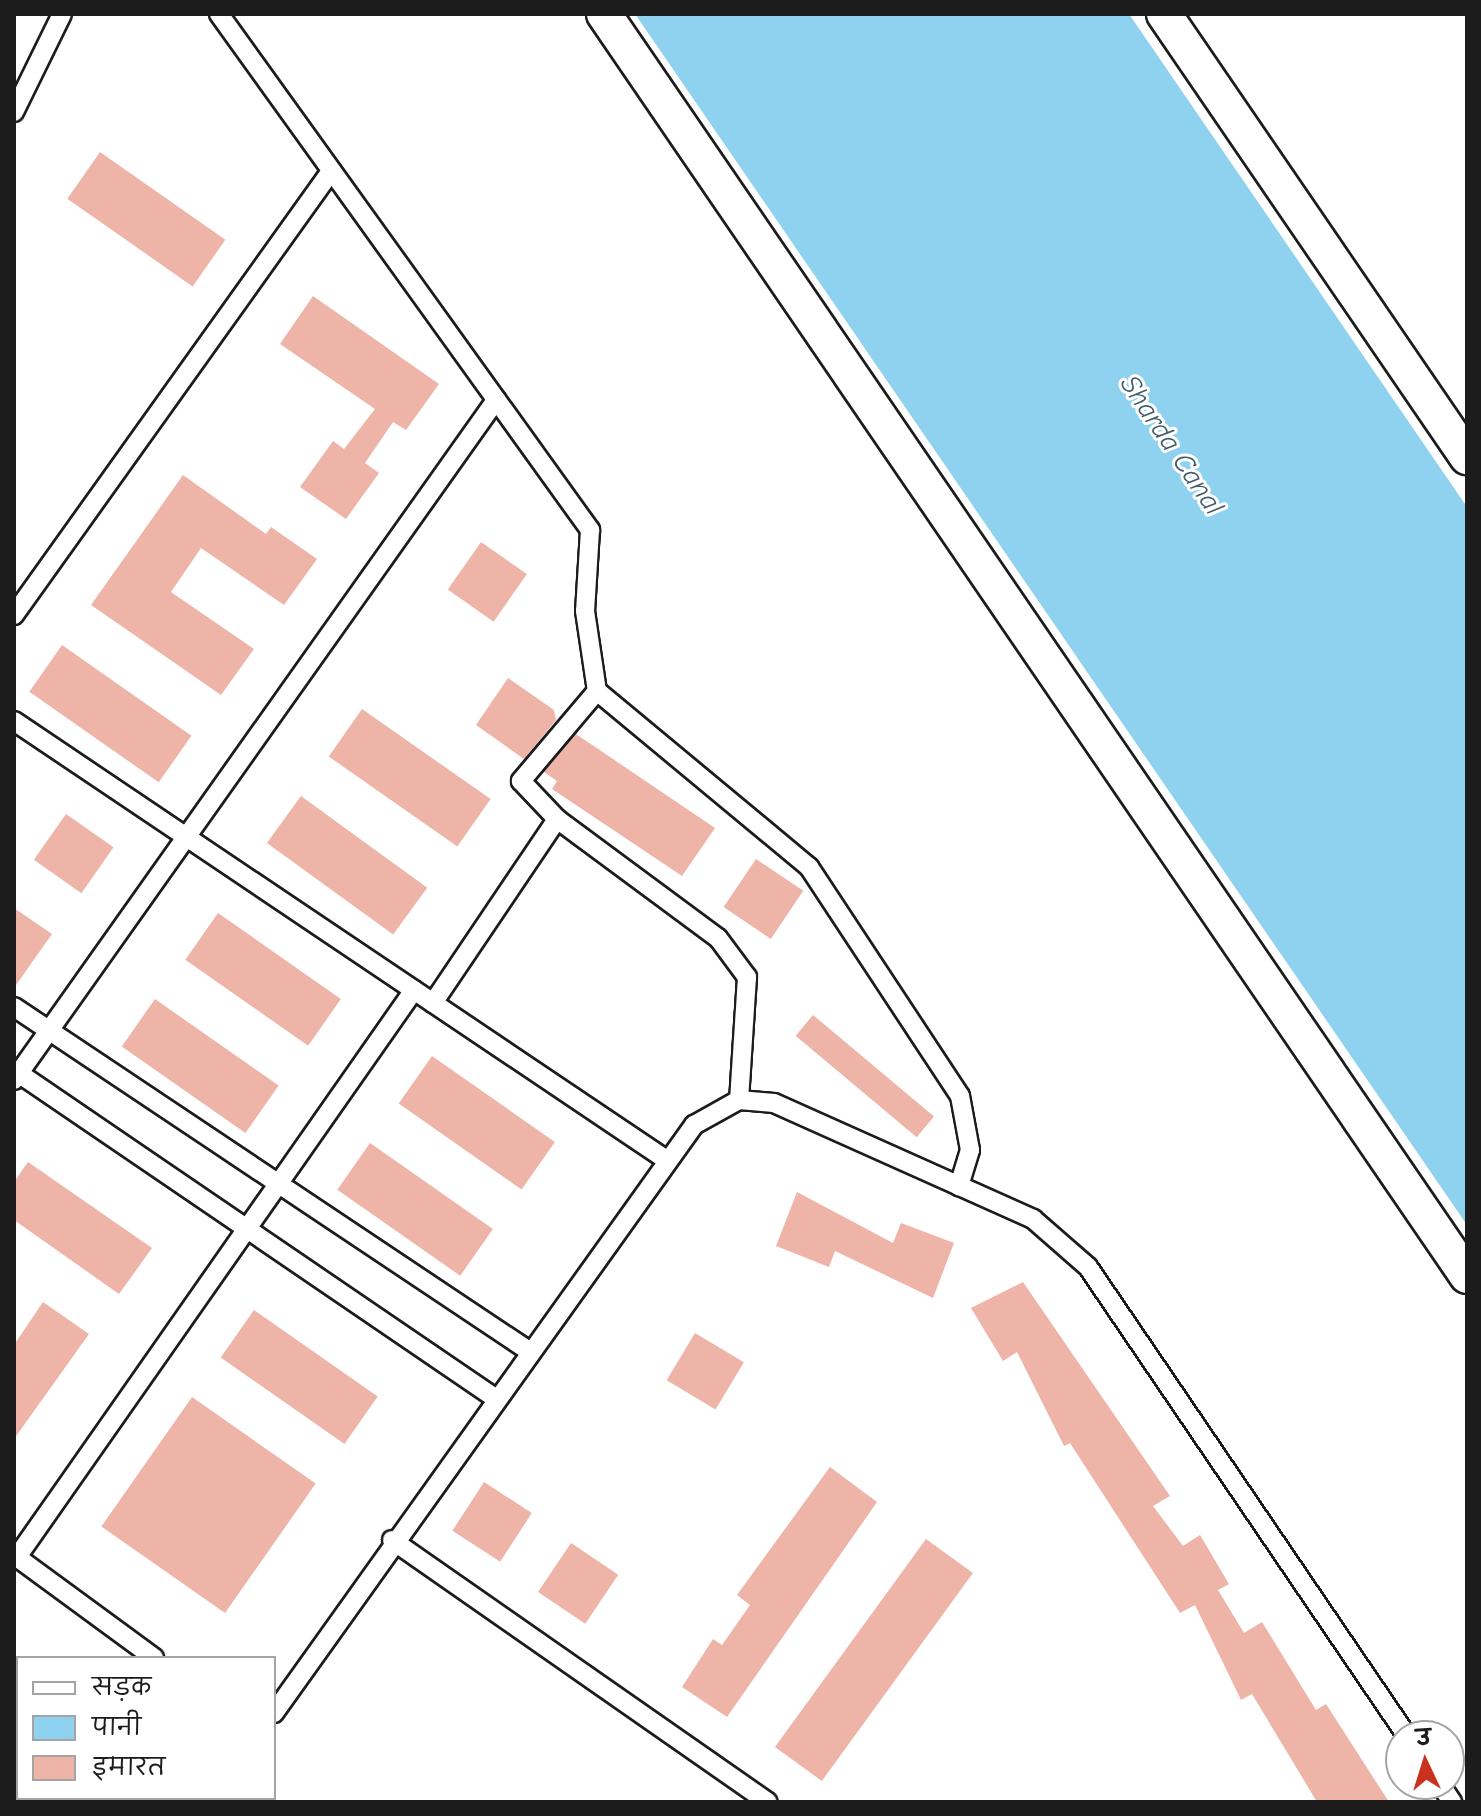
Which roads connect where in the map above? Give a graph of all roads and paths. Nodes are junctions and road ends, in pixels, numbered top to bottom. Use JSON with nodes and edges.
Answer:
{"nodes":[{"id":1,"x":62,"y":14,"type":"edge"},
{"id":2,"x":219,"y":14,"type":"edge"},
{"id":3,"x":604,"y":14,"type":"edge"},
{"id":4,"x":1164,"y":14,"type":"edge"},
{"id":5,"x":14,"y":112,"type":"edge"},
{"id":6,"x":331,"y":171,"type":"junction"},
{"id":7,"x":496,"y":400,"type":"junction"},
{"id":8,"x":1467,"y":457,"type":"edge"},
{"id":9,"x":14,"y":615,"type":"edge"},
{"id":10,"x":597,"y":691,"type":"junction"},
{"id":11,"x":14,"y":721,"type":"edge"},
{"id":12,"x":557,"y":819,"type":"junction"},
{"id":13,"x":186,"y":837,"type":"junction"},
{"id":14,"x":414,"y":990,"type":"junction"},
{"id":15,"x":433,"y":1003,"type":"junction"},
{"id":16,"x":14,"y":1007,"type":"edge"},
{"id":17,"x":49,"y":1031,"type":"junction"},
{"id":18,"x":16,"y":1075,"type":"edge"},
{"id":19,"x":739,"y":1100,"type":"junction"},
{"id":20,"x":668,"y":1161,"type":"junction"},
{"id":21,"x":278,"y":1184,"type":"junction"},
{"id":22,"x":959,"y":1186,"type":"junction"},
{"id":23,"x":247,"y":1229,"type":"junction"},
{"id":24,"x":1467,"y":1276,"type":"edge"},
{"id":25,"x":529,"y":1351,"type":"junction"},
{"id":26,"x":495,"y":1398,"type":"junction"},
{"id":27,"x":392,"y":1540,"type":"junction"},
{"id":28,"x":16,"y":1556,"type":"edge"},
{"id":29,"x":151,"y":1656,"type":"edge"},
{"id":30,"x":276,"y":1710,"type":"edge"},
{"id":31,"x":1396,"y":1720,"type":"edge"},
{"id":32,"x":768,"y":1802,"type":"edge"}],
"edges":[{"from":1,"to":5,"type":"lane"},
{"from":2,"to":6,"type":"lane"},
{"from":3,"to":24,"type":"street"},
{"from":4,"to":8,"type":"street"},
{"from":6,"to":7,"type":"lane"},
{"from":6,"to":9,"type":"lane"},
{"from":7,"to":10,"type":"lane"},
{"from":7,"to":13,"type":"lane"},
{"from":10,"to":12,"type":"lane"},
{"from":10,"to":22,"type":"lane"},
{"from":11,"to":13,"type":"lane"},
{"from":12,"to":15,"type":"lane"},
{"from":12,"to":19,"type":"lane"},
{"from":13,"to":14,"type":"lane"},
{"from":13,"to":17,"type":"lane"},
{"from":14,"to":15,"type":"lane"},
{"from":14,"to":21,"type":"lane"},
{"from":15,"to":20,"type":"lane"},
{"from":16,"to":17,"type":"lane"},
{"from":17,"to":18,"type":"lane"},
{"from":17,"to":21,"type":"lane"},
{"from":18,"to":23,"type":"lane"},
{"from":19,"to":20,"type":"lane"},
{"from":19,"to":22,"type":"lane"},
{"from":20,"to":25,"type":"lane"},
{"from":21,"to":23,"type":"lane"},
{"from":21,"to":25,"type":"lane"},
{"from":22,"to":31,"type":"lane"},
{"from":23,"to":26,"type":"lane"},
{"from":23,"to":28,"type":"lane"},
{"from":25,"to":26,"type":"lane"},
{"from":26,"to":27,"type":"lane"},
{"from":27,"to":30,"type":"lane"},
{"from":27,"to":32,"type":"lane"},
{"from":28,"to":29,"type":"lane"}]}
